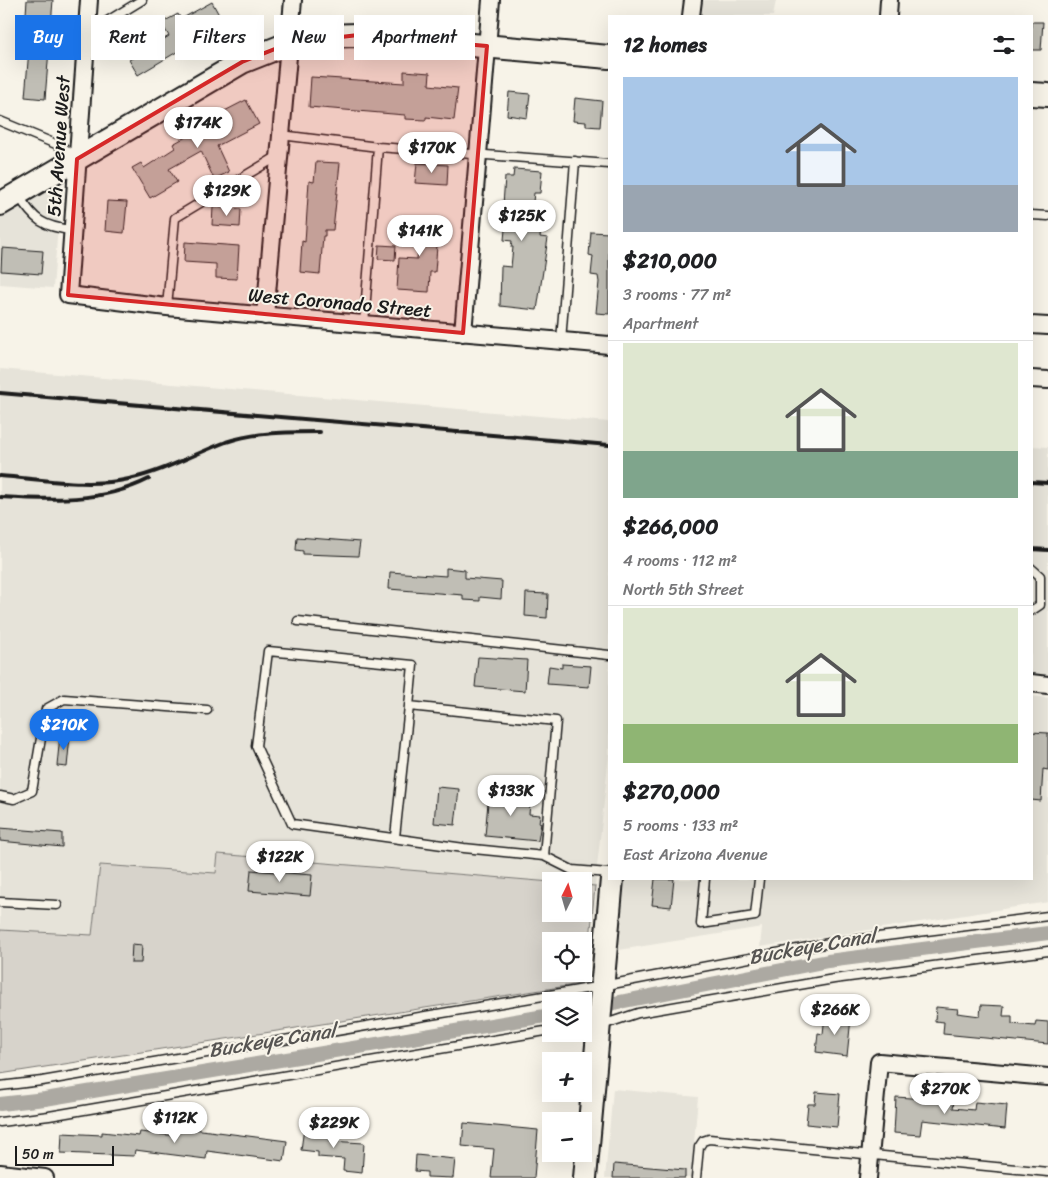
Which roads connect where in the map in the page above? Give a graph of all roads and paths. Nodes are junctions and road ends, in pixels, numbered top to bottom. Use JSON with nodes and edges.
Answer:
{"nodes":[{"id":1,"x":89,"y":0,"type":"edge"},
{"id":2,"x":142,"y":0,"type":"edge"},
{"id":3,"x":294,"y":0,"type":"edge"},
{"id":4,"x":491,"y":0,"type":"edge"},
{"id":5,"x":692,"y":0,"type":"edge"},
{"id":6,"x":889,"y":0,"type":"edge"},
{"id":7,"x":293,"y":15,"type":"edge"},
{"id":8,"x":691,"y":15,"type":"edge"},
{"id":9,"x":888,"y":15,"type":"edge"},
{"id":10,"x":86,"y":31,"type":"junction"},
{"id":11,"x":344,"y":35,"type":"edge"},
{"id":12,"x":487,"y":46,"type":"junction"},
{"id":13,"x":274,"y":49,"type":"edge"},
{"id":14,"x":608,"y":57,"type":"edge"},
{"id":15,"x":288,"y":60,"type":"edge"},
{"id":16,"x":1033,"y":94,"type":"edge"},
{"id":17,"x":1048,"y":95,"type":"edge"},
{"id":18,"x":0,"y":121,"type":"edge"},
{"id":19,"x":281,"y":134,"type":"junction"},
{"id":20,"x":378,"y":146,"type":"junction"},
{"id":21,"x":478,"y":154,"type":"junction"},
{"id":22,"x":279,"y":155,"type":"junction"},
{"id":23,"x":76,"y":159,"type":"junction"},
{"id":24,"x":575,"y":161,"type":"junction"},
{"id":25,"x":608,"y":164,"type":"edge"},
{"id":26,"x":9,"y":199,"type":"edge"},
{"id":27,"x":1033,"y":215,"type":"edge"},
{"id":28,"x":1048,"y":216,"type":"edge"},
{"id":29,"x":72,"y":230,"type":"junction"},
{"id":30,"x":68,"y":295,"type":"joint"},
{"id":31,"x":167,"y":307,"type":"junction"},
{"id":32,"x":265,"y":316,"type":"junction"},
{"id":33,"x":364,"y":325,"type":"junction"},
{"id":34,"x":1033,"y":325,"type":"edge"},
{"id":35,"x":1048,"y":326,"type":"edge"},
{"id":36,"x":463,"y":333,"type":"junction"},
{"id":37,"x":561,"y":341,"type":"junction"},
{"id":38,"x":608,"y":345,"type":"edge"},
{"id":39,"x":1033,"y":378,"type":"edge"},
{"id":40,"x":1048,"y":380,"type":"edge"},
{"id":41,"x":1033,"y":570,"type":"edge"},
{"id":42,"x":1033,"y":609,"type":"edge"},
{"id":43,"x":298,"y":621,"type":"dead end"},
{"id":44,"x":608,"y":655,"type":"edge"},
{"id":45,"x":1033,"y":683,"type":"edge"},
{"id":46,"x":1048,"y":685,"type":"edge"},
{"id":47,"x":409,"y":706,"type":"junction"},
{"id":48,"x":207,"y":710,"type":"dead end"},
{"id":49,"x":0,"y":796,"type":"edge"},
{"id":50,"x":395,"y":837,"type":"junction"},
{"id":51,"x":544,"y":856,"type":"junction"},
{"id":52,"x":608,"y":873,"type":"edge"},
{"id":53,"x":612,"y":880,"type":"edge"},
{"id":54,"x":704,"y":880,"type":"edge"},
{"id":55,"x":758,"y":880,"type":"edge"},
{"id":56,"x":0,"y":902,"type":"edge"},
{"id":57,"x":57,"y":905,"type":"dead end"},
{"id":58,"x":1048,"y":916,"type":"edge"},
{"id":59,"x":1048,"y":950,"type":"edge"},
{"id":60,"x":602,"y":990,"type":"junction"},
{"id":61,"x":594,"y":1024,"type":"edge"},
{"id":62,"x":542,"y":1032,"type":"edge"},
{"id":63,"x":1048,"y":1077,"type":"edge"},
{"id":64,"x":0,"y":1086,"type":"edge"},
{"id":65,"x":0,"y":1122,"type":"edge"},
{"id":66,"x":870,"y":1154,"type":"junction"},
{"id":67,"x":1048,"y":1172,"type":"edge"},
{"id":68,"x":0,"y":1173,"type":"edge"},
{"id":69,"x":45,"y":1178,"type":"edge"},
{"id":70,"x":585,"y":1178,"type":"edge"},
{"id":71,"x":696,"y":1178,"type":"edge"},
{"id":72,"x":868,"y":1178,"type":"edge"}],
"edges":[{"from":1,"to":10,"type":"street","name":"5th Avenue West"},
{"from":2,"to":10,"type":"lane"},
{"from":3,"to":7,"type":"street"},
{"from":4,"to":12,"type":"street"},
{"from":5,"to":8,"type":"street"},
{"from":6,"to":9,"type":"street"},
{"from":10,"to":23,"type":"street","name":"5th Avenue West"},
{"from":11,"to":12,"type":"main road"},
{"from":12,"to":14,"type":"main road"},
{"from":12,"to":21,"type":"street"},
{"from":13,"to":23,"type":"main road"},
{"from":15,"to":19,"type":"street"},
{"from":16,"to":17,"type":"main road"},
{"from":18,"to":23,"type":"lane"},
{"from":19,"to":20,"type":"lane"},
{"from":19,"to":22,"type":"street"},
{"from":20,"to":21,"type":"lane"},
{"from":20,"to":33,"type":"lane"},
{"from":21,"to":24,"type":"lane"},
{"from":21,"to":36,"type":"street"},
{"from":22,"to":31,"type":"lane"},
{"from":22,"to":32,"type":"street"},
{"from":23,"to":26,"type":"main road"},
{"from":23,"to":29,"type":"street","name":"5th Avenue West"},
{"from":24,"to":25,"type":"lane"},
{"from":24,"to":37,"type":"lane"},
{"from":26,"to":29,"type":"lane"},
{"from":27,"to":28,"type":"lane"},
{"from":29,"to":30,"type":"street","name":"5th Avenue West"},
{"from":30,"to":31,"type":"street","name":"West Coronado Street"},
{"from":31,"to":32,"type":"street","name":"West Coronado Street"},
{"from":32,"to":33,"type":"street","name":"West Coronado Street"},
{"from":33,"to":36,"type":"street","name":"West Coronado Street"},
{"from":34,"to":35,"type":"street"},
{"from":36,"to":37,"type":"street","name":"West Coronado Street"},
{"from":37,"to":38,"type":"street","name":"West Coronado Street"},
{"from":39,"to":40,"type":"street"},
{"from":41,"to":42,"type":"lane"},
{"from":43,"to":44,"type":"lane"},
{"from":45,"to":46,"type":"street"},
{"from":47,"to":50,"type":"lane"},
{"from":47,"to":50,"type":"lane"},
{"from":47,"to":51,"type":"lane"},
{"from":48,"to":49,"type":"lane"},
{"from":50,"to":51,"type":"lane"},
{"from":51,"to":52,"type":"lane"},
{"from":53,"to":60,"type":"main road"},
{"from":54,"to":55,"type":"lane"},
{"from":56,"to":57,"type":"lane"},
{"from":58,"to":60,"type":"lane"},
{"from":59,"to":61,"type":"lane"},
{"from":60,"to":61,"type":"main road"},
{"from":60,"to":64,"type":"lane"},
{"from":61,"to":70,"type":"main road"},
{"from":62,"to":65,"type":"lane"},
{"from":63,"to":66,"type":"street"},
{"from":66,"to":67,"type":"lane"},
{"from":66,"to":71,"type":"lane"},
{"from":66,"to":72,"type":"street"},
{"from":68,"to":69,"type":"street"}]}
